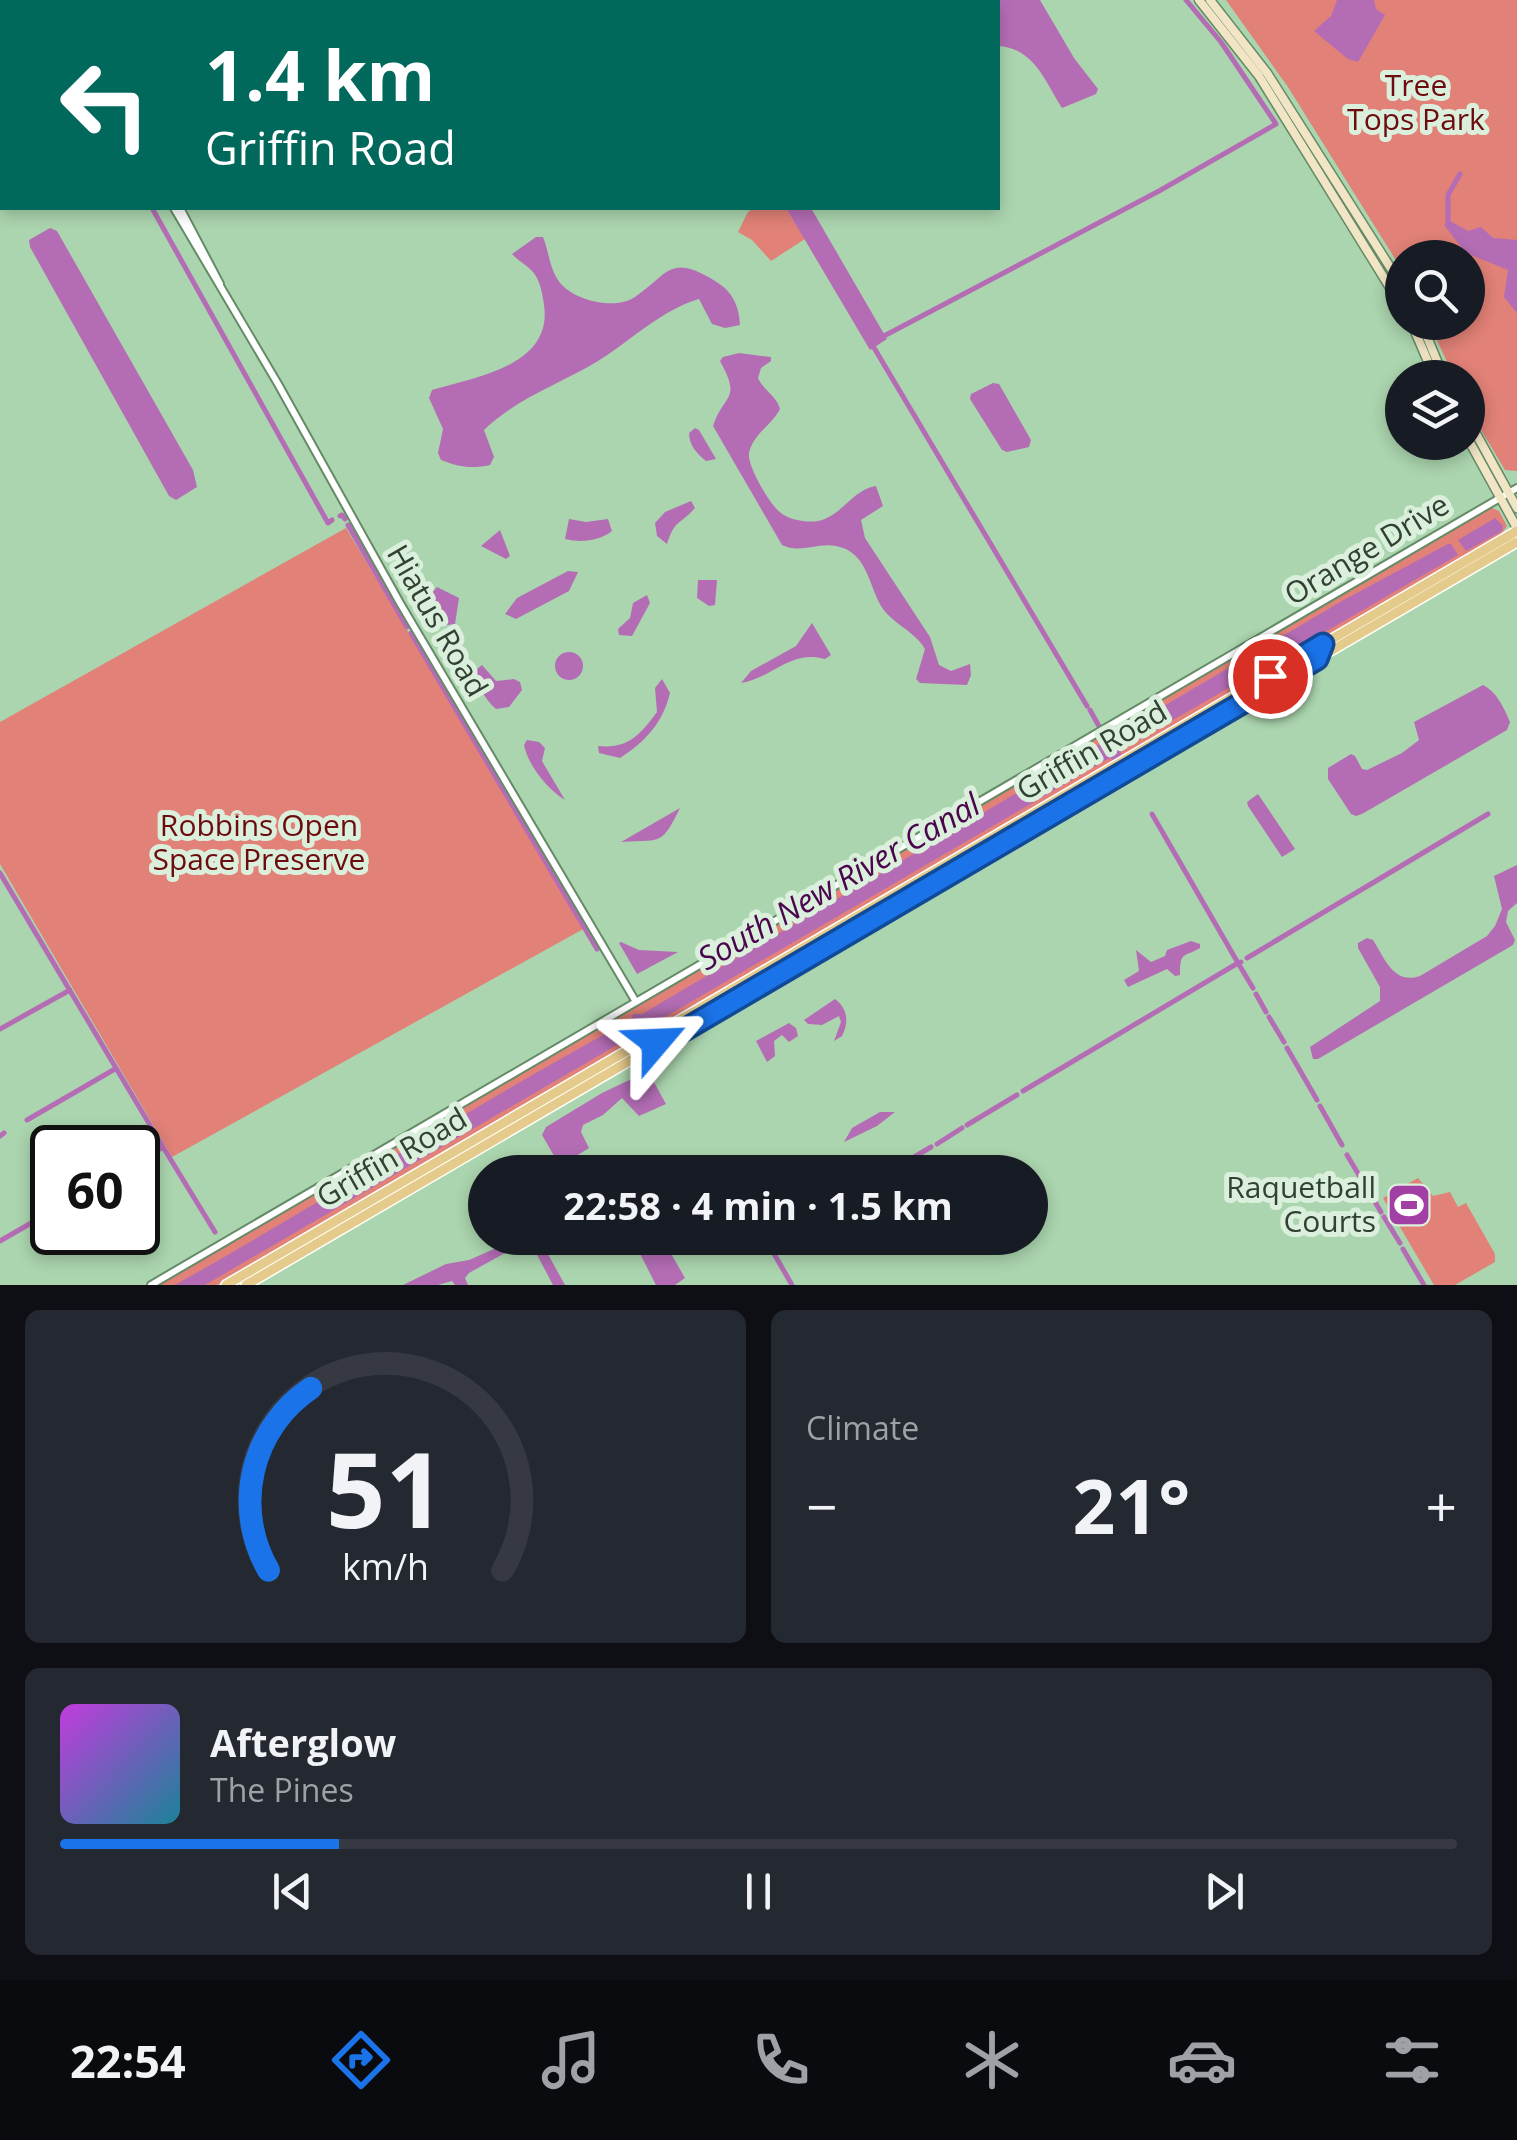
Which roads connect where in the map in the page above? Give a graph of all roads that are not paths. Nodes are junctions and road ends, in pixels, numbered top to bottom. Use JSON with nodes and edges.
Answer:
{"nodes":[{"id":1,"x":1200,"y":0,"type":"edge"},
{"id":2,"x":1210,"y":0,"type":"edge"},
{"id":3,"x":178,"y":210,"type":"edge"},
{"id":4,"x":1385,"y":259,"type":"edge"},
{"id":5,"x":1385,"y":279,"type":"edge"},
{"id":6,"x":1485,"y":450,"type":"edge"},
{"id":7,"x":1483,"y":460,"type":"edge"},
{"id":8,"x":1508,"y":493,"type":"edge"},
{"id":9,"x":1517,"y":508,"type":"edge"},
{"id":10,"x":1517,"y":529,"type":"edge"},
{"id":11,"x":1517,"y":542,"type":"edge"},
{"id":12,"x":1357,"y":624,"type":"junction"},
{"id":13,"x":1345,"y":642,"type":"junction"},
{"id":14,"x":1323,"y":644,"type":"junction"},
{"id":15,"x":1317,"y":659,"type":"junction"},
{"id":16,"x":634,"y":1003,"type":"junction"},
{"id":17,"x":656,"y":1034,"type":"junction"},
{"id":18,"x":645,"y":1040,"type":"junction"},
{"id":19,"x":657,"y":1046,"type":"junction"},
{"id":20,"x":644,"y":1054,"type":"junction"},
{"id":21,"x":151,"y":1285,"type":"edge"},
{"id":22,"x":226,"y":1285,"type":"edge"},
{"id":23,"x":246,"y":1285,"type":"edge"}],
"edges":[{"from":1,"to":5,"type":"main road"},
{"from":2,"to":4,"type":"main road"},
{"from":3,"to":16,"type":"street","name":"Hiatus Road"},
{"from":6,"to":8,"type":"main road"},
{"from":7,"to":8,"type":"main road"},
{"from":8,"to":9,"type":"main road"},
{"from":8,"to":10,"type":"main road"},
{"from":8,"to":16,"type":"street","name":"Orange Drive"},
{"from":10,"to":12,"type":"main road","name":"Griffin Road"},
{"from":11,"to":13,"type":"main road","name":"Griffin Road"},
{"from":12,"to":13,"type":"main road"},
{"from":12,"to":14,"type":"main road","name":"Griffin Road"},
{"from":13,"to":15,"type":"main road","name":"Griffin Road"},
{"from":14,"to":15,"type":"main road"},
{"from":14,"to":17,"type":"main road","name":"Griffin Road"},
{"from":15,"to":19,"type":"main road","name":"Griffin Road"},
{"from":16,"to":21,"type":"street","name":"Orange Drive"},
{"from":17,"to":18,"type":"main road","name":"Griffin Road"},
{"from":17,"to":19,"type":"main road"},
{"from":18,"to":20,"type":"main road"},
{"from":18,"to":22,"type":"main road","name":"Griffin Road"},
{"from":19,"to":20,"type":"main road","name":"Griffin Road"},
{"from":20,"to":23,"type":"main road","name":"Griffin Road"}]}
